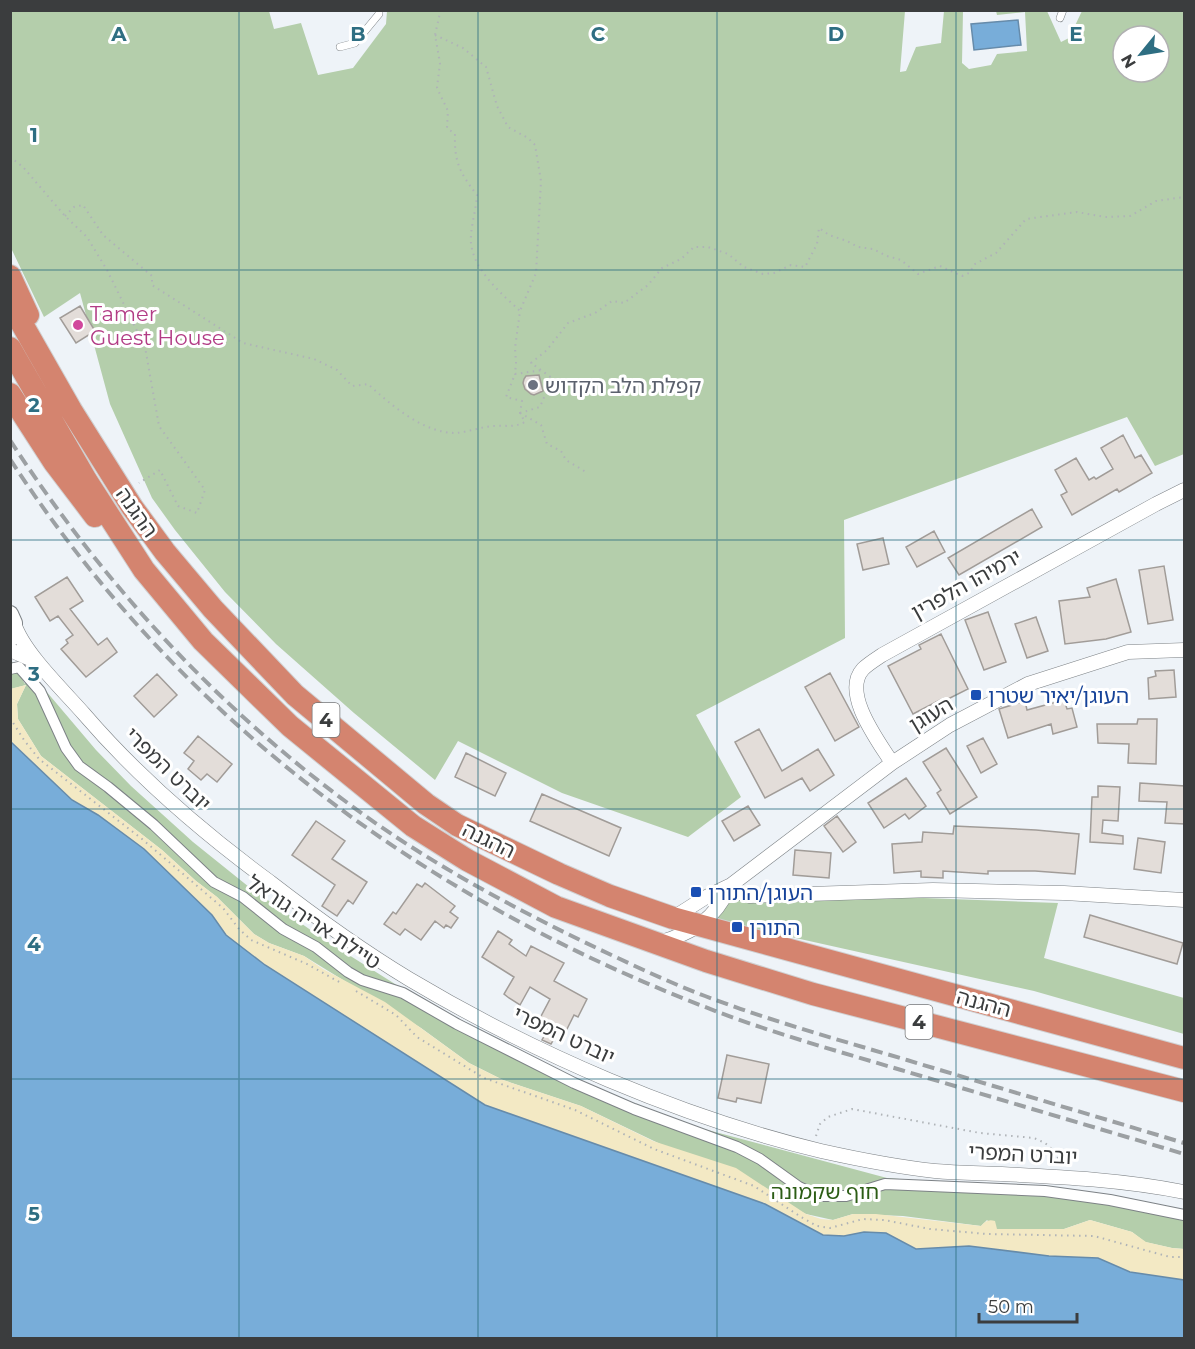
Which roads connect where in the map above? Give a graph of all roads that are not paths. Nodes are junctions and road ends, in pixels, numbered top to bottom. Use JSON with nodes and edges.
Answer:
{"nodes":[{"id":1,"x":379,"y":10,"type":"edge"},
{"id":2,"x":340,"y":47,"type":"dead end"},
{"id":3,"x":10,"y":276,"type":"edge"},
{"id":4,"x":10,"y":303,"type":"edge"},
{"id":5,"x":10,"y":348,"type":"edge"},
{"id":6,"x":10,"y":394,"type":"edge"},
{"id":7,"x":71,"y":410,"type":"junction"},
{"id":8,"x":1185,"y":490,"type":"edge"},
{"id":9,"x":144,"y":570,"type":"junction"},
{"id":10,"x":12,"y":626,"type":"edge"},
{"id":11,"x":10,"y":650,"type":"edge"},
{"id":12,"x":1185,"y":650,"type":"edge"},
{"id":13,"x":42,"y":665,"type":"junction"},
{"id":14,"x":10,"y":669,"type":"edge"},
{"id":15,"x":892,"y":763,"type":"junction"},
{"id":16,"x":731,"y":885,"type":"junction"},
{"id":17,"x":1185,"y":900,"type":"edge"},
{"id":18,"x":673,"y":918,"type":"junction"},
{"id":19,"x":698,"y":926,"type":"junction"},
{"id":20,"x":655,"y":944,"type":"junction"},
{"id":21,"x":1185,"y":1058,"type":"edge"},
{"id":22,"x":1185,"y":1091,"type":"edge"},
{"id":23,"x":1185,"y":1192,"type":"edge"},
{"id":24,"x":1185,"y":1215,"type":"edge"}],
"edges":[{"from":1,"to":2,"type":"lane"},
{"from":3,"to":7,"type":"highway"},
{"from":4,"to":7,"type":"highway","name":"ההגנה","number":"4"},
{"from":5,"to":9,"type":"highway","name":"ההגנה","number":"4"},
{"from":6,"to":9,"type":"highway"},
{"from":7,"to":18,"type":"highway","name":"ההגנה","number":"4"},
{"from":8,"to":15,"type":"street","name":"ירמיהו הלפרין"},
{"from":9,"to":20,"type":"highway","name":"ההגנה","number":"4"},
{"from":10,"to":13,"type":"street","name":"יוברט המפרי"},
{"from":11,"to":13,"type":"street","name":"יוברט המפרי"},
{"from":12,"to":15,"type":"street","name":"העוגן"},
{"from":13,"to":23,"type":"street","name":"יוברט המפרי"},
{"from":14,"to":24,"type":"street","name":"טיילת אריה גוראל"},
{"from":15,"to":16,"type":"street","name":"העוגן"},
{"from":16,"to":17,"type":"street"},
{"from":16,"to":18,"type":"street","name":"העוגן"},
{"from":16,"to":19,"type":"street","name":"העוגן"},
{"from":18,"to":19,"type":"highway","name":"ההגנה","number":"4"},
{"from":19,"to":20,"type":"street","name":"העוגן"},
{"from":19,"to":21,"type":"highway","name":"ההגנה","number":"4"},
{"from":20,"to":22,"type":"highway","name":"ההגנה","number":"4"}]}
